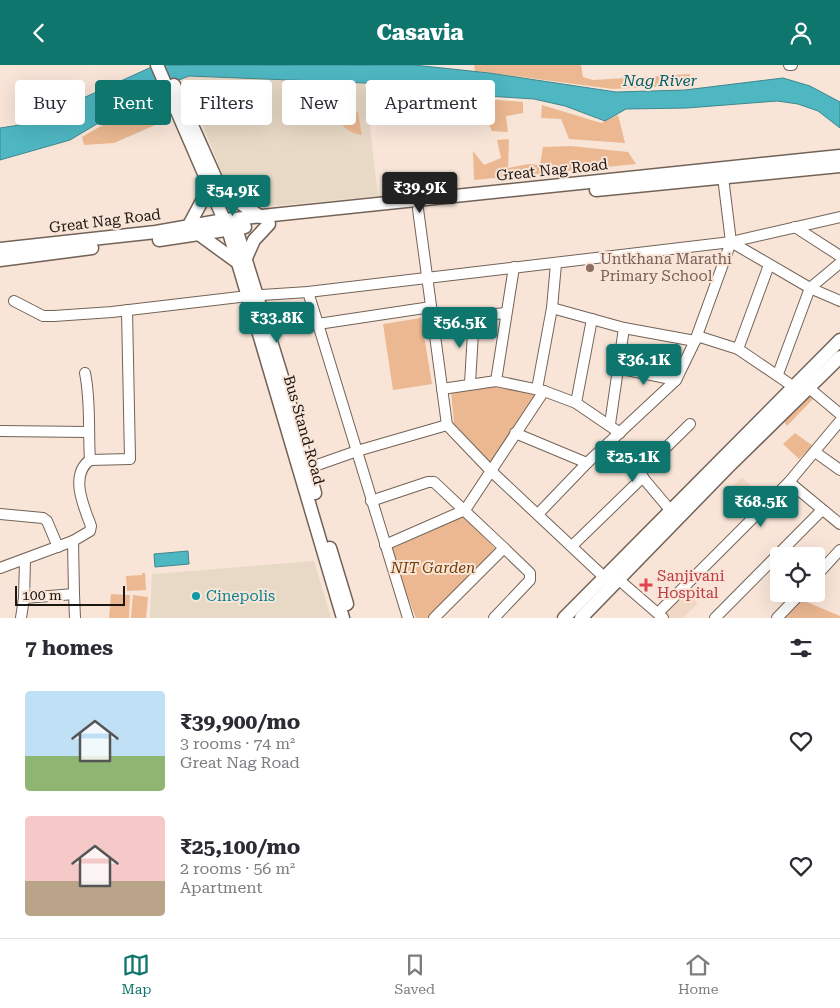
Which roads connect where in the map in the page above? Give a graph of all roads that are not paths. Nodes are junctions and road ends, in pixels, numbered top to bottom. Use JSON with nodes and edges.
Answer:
{"nodes":[{"id":1,"x":162,"y":68,"type":"edge"},
{"id":2,"x":840,"y":156,"type":"edge"},
{"id":3,"x":840,"y":166,"type":"edge"},
{"id":4,"x":723,"y":177,"type":"junction"},
{"id":5,"x":216,"y":188,"type":"junction"},
{"id":6,"x":418,"y":209,"type":"junction"},
{"id":7,"x":840,"y":217,"type":"edge"},
{"id":8,"x":265,"y":221,"type":"junction"},
{"id":9,"x":231,"y":224,"type":"junction"},
{"id":10,"x":188,"y":227,"type":"junction"},
{"id":11,"x":795,"y":227,"type":"junction"},
{"id":12,"x":200,"y":235,"type":"junction"},
{"id":13,"x":731,"y":242,"type":"junction"},
{"id":14,"x":0,"y":249,"type":"edge"},
{"id":15,"x":840,"y":256,"type":"edge"},
{"id":16,"x":0,"y":260,"type":"edge"},
{"id":17,"x":242,"y":260,"type":"junction"},
{"id":18,"x":840,"y":263,"type":"edge"},
{"id":19,"x":556,"y":264,"type":"junction"},
{"id":20,"x":769,"y":265,"type":"junction"},
{"id":21,"x":514,"y":267,"type":"junction"},
{"id":22,"x":428,"y":278,"type":"junction"},
{"id":23,"x":810,"y":288,"type":"junction"},
{"id":24,"x":308,"y":292,"type":"junction"},
{"id":25,"x":253,"y":296,"type":"junction"},
{"id":26,"x":14,"y":301,"type":"dead end"},
{"id":27,"x":840,"y":301,"type":"edge"},
{"id":28,"x":431,"y":307,"type":"junction"},
{"id":29,"x":552,"y":308,"type":"junction"},
{"id":30,"x":127,"y":310,"type":"junction"},
{"id":31,"x":506,"y":313,"type":"junction"},
{"id":32,"x":474,"y":316,"type":"junction"},
{"id":33,"x":592,"y":319,"type":"junction"},
{"id":34,"x":433,"y":320,"type":"junction"},
{"id":35,"x":318,"y":324,"type":"junction"},
{"id":36,"x":624,"y":328,"type":"junction"},
{"id":37,"x":696,"y":338,"type":"junction"},
{"id":38,"x":840,"y":340,"type":"edge"},
{"id":39,"x":738,"y":349,"type":"junction"},
{"id":40,"x":840,"y":357,"type":"edge"},
{"id":41,"x":618,"y":368,"type":"junction"},
{"id":42,"x":85,"y":373,"type":"dead end"},
{"id":43,"x":778,"y":374,"type":"junction"},
{"id":44,"x":676,"y":380,"type":"junction"},
{"id":45,"x":496,"y":381,"type":"junction"},
{"id":46,"x":470,"y":383,"type":"junction"},
{"id":47,"x":794,"y":387,"type":"junction"},
{"id":48,"x":809,"y":388,"type":"junction"},
{"id":49,"x":442,"y":389,"type":"junction"},
{"id":50,"x":540,"y":390,"type":"junction"},
{"id":51,"x":576,"y":403,"type":"junction"},
{"id":52,"x":840,"y":414,"type":"edge"},
{"id":53,"x":840,"y":421,"type":"edge"},
{"id":54,"x":610,"y":424,"type":"junction"},
{"id":55,"x":690,"y":424,"type":"dead end"},
{"id":56,"x":447,"y":425,"type":"junction"},
{"id":57,"x":0,"y":431,"type":"edge"},
{"id":58,"x":88,"y":432,"type":"junction"},
{"id":59,"x":515,"y":433,"type":"junction"},
{"id":60,"x":620,"y":433,"type":"junction"},
{"id":61,"x":612,"y":441,"type":"junction"},
{"id":62,"x":357,"y":451,"type":"junction"},
{"id":63,"x":815,"y":452,"type":"junction"},
{"id":64,"x":90,"y":459,"type":"junction"},
{"id":65,"x":586,"y":463,"type":"junction"},
{"id":66,"x":304,"y":469,"type":"junction"},
{"id":67,"x":840,"y":470,"type":"edge"},
{"id":68,"x":491,"y":471,"type":"junction"},
{"id":69,"x":642,"y":475,"type":"junction"},
{"id":70,"x":789,"y":482,"type":"junction"},
{"id":71,"x":371,"y":501,"type":"junction"},
{"id":72,"x":466,"y":510,"type":"junction"},
{"id":73,"x":822,"y":510,"type":"junction"},
{"id":74,"x":671,"y":511,"type":"junction"},
{"id":75,"x":538,"y":513,"type":"junction"},
{"id":76,"x":0,"y":514,"type":"edge"},
{"id":77,"x":840,"y":524,"type":"edge"},
{"id":78,"x":73,"y":541,"type":"junction"},
{"id":79,"x":385,"y":545,"type":"junction"},
{"id":80,"x":573,"y":545,"type":"junction"},
{"id":81,"x":58,"y":547,"type":"junction"},
{"id":82,"x":504,"y":548,"type":"junction"},
{"id":83,"x":840,"y":550,"type":"edge"},
{"id":84,"x":25,"y":559,"type":"junction"},
{"id":85,"x":825,"y":566,"type":"edge"},
{"id":86,"x":0,"y":568,"type":"edge"},
{"id":87,"x":604,"y":577,"type":"junction"},
{"id":88,"x":618,"y":579,"type":"junction"},
{"id":89,"x":74,"y":594,"type":"junction"},
{"id":90,"x":24,"y":598,"type":"junction"},
{"id":91,"x":792,"y":602,"type":"edge"},
{"id":92,"x":660,"y":615,"type":"edge"},
{"id":93,"x":21,"y":618,"type":"edge"},
{"id":94,"x":75,"y":618,"type":"edge"},
{"id":95,"x":343,"y":618,"type":"edge"},
{"id":96,"x":350,"y":618,"type":"edge"},
{"id":97,"x":408,"y":618,"type":"edge"},
{"id":98,"x":434,"y":618,"type":"edge"},
{"id":99,"x":494,"y":618,"type":"edge"},
{"id":100,"x":564,"y":618,"type":"edge"},
{"id":101,"x":581,"y":618,"type":"edge"},
{"id":102,"x":715,"y":618,"type":"edge"},
{"id":103,"x":777,"y":618,"type":"edge"}],
"edges":[{"from":1,"to":5,"type":"main road","name":"Bus Stand Road"},
{"from":2,"to":8,"type":"main road","name":"Great Nag Road"},
{"from":3,"to":4,"type":"main road","name":"Great Nag Road"},
{"from":4,"to":6,"type":"main road","name":"Great Nag Road"},
{"from":4,"to":13,"type":"street"},
{"from":5,"to":8,"type":"main road"},
{"from":5,"to":9,"type":"main road","name":"Bus Stand Road"},
{"from":5,"to":10,"type":"main road"},
{"from":6,"to":8,"type":"main road","name":"Great Nag Road"},
{"from":6,"to":22,"type":"street"},
{"from":7,"to":11,"type":"street"},
{"from":8,"to":9,"type":"main road","name":"Great Nag Road"},
{"from":8,"to":17,"type":"main road"},
{"from":9,"to":10,"type":"main road","name":"Great Nag Road"},
{"from":9,"to":12,"type":"main road","name":"Great Nag Road"},
{"from":9,"to":17,"type":"main road","name":"Bus Stand Road"},
{"from":10,"to":14,"type":"main road","name":"Great Nag Road"},
{"from":11,"to":13,"type":"street"},
{"from":11,"to":15,"type":"street"},
{"from":12,"to":16,"type":"main road","name":"Great Nag Road"},
{"from":12,"to":17,"type":"main road"},
{"from":13,"to":19,"type":"street"},
{"from":13,"to":20,"type":"street"},
{"from":13,"to":37,"type":"street"},
{"from":17,"to":25,"type":"main road","name":"Bus Stand Road"},
{"from":18,"to":23,"type":"street"},
{"from":19,"to":21,"type":"street"},
{"from":19,"to":29,"type":"street"},
{"from":20,"to":23,"type":"street"},
{"from":20,"to":39,"type":"street"},
{"from":21,"to":22,"type":"street"},
{"from":21,"to":31,"type":"street"},
{"from":22,"to":24,"type":"street"},
{"from":22,"to":28,"type":"street"},
{"from":23,"to":27,"type":"street"},
{"from":23,"to":43,"type":"street"},
{"from":24,"to":25,"type":"street"},
{"from":24,"to":35,"type":"street"},
{"from":25,"to":30,"type":"street"},
{"from":25,"to":66,"type":"main road","name":"Bus Stand Road"},
{"from":26,"to":30,"type":"street"},
{"from":28,"to":34,"type":"street"},
{"from":28,"to":35,"type":"street"},
{"from":29,"to":33,"type":"street"},
{"from":29,"to":50,"type":"street"},
{"from":30,"to":64,"type":"street"},
{"from":31,"to":32,"type":"street"},
{"from":31,"to":45,"type":"street"},
{"from":32,"to":34,"type":"street"},
{"from":32,"to":46,"type":"street"},
{"from":33,"to":36,"type":"street"},
{"from":33,"to":51,"type":"street"},
{"from":34,"to":49,"type":"street"},
{"from":35,"to":62,"type":"street"},
{"from":36,"to":37,"type":"street"},
{"from":36,"to":41,"type":"street"},
{"from":37,"to":39,"type":"street"},
{"from":37,"to":44,"type":"street"},
{"from":38,"to":47,"type":"main road"},
{"from":39,"to":43,"type":"street"},
{"from":40,"to":48,"type":"main road"},
{"from":41,"to":44,"type":"street"},
{"from":41,"to":54,"type":"street"},
{"from":42,"to":58,"type":"street"},
{"from":43,"to":47,"type":"street"},
{"from":44,"to":60,"type":"street"},
{"from":45,"to":46,"type":"street"},
{"from":45,"to":50,"type":"street"},
{"from":46,"to":49,"type":"street"},
{"from":47,"to":48,"type":"street"},
{"from":47,"to":74,"type":"main road"},
{"from":48,"to":52,"type":"street"},
{"from":48,"to":88,"type":"main road"},
{"from":49,"to":56,"type":"street"},
{"from":50,"to":51,"type":"street"},
{"from":50,"to":59,"type":"street"},
{"from":51,"to":54,"type":"street"},
{"from":53,"to":63,"type":"street"},
{"from":54,"to":60,"type":"street"},
{"from":55,"to":69,"type":"street"},
{"from":56,"to":62,"type":"street"},
{"from":56,"to":68,"type":"street"},
{"from":57,"to":58,"type":"street"},
{"from":58,"to":64,"type":"street"},
{"from":59,"to":65,"type":"street"},
{"from":59,"to":68,"type":"street"},
{"from":60,"to":61,"type":"street"},
{"from":61,"to":65,"type":"street"},
{"from":61,"to":69,"type":"street"},
{"from":62,"to":66,"type":"street"},
{"from":62,"to":71,"type":"street"},
{"from":63,"to":67,"type":"street"},
{"from":63,"to":70,"type":"street"},
{"from":64,"to":78,"type":"street"},
{"from":65,"to":75,"type":"street"},
{"from":66,"to":95,"type":"main road","name":"Bus Stand Road"},
{"from":66,"to":96,"type":"main road"},
{"from":68,"to":72,"type":"street"},
{"from":68,"to":75,"type":"street"},
{"from":69,"to":74,"type":"street"},
{"from":69,"to":80,"type":"street"},
{"from":70,"to":73,"type":"street"},
{"from":70,"to":92,"type":"street"},
{"from":71,"to":72,"type":"street"},
{"from":71,"to":79,"type":"street"},
{"from":72,"to":79,"type":"street"},
{"from":72,"to":82,"type":"street"},
{"from":73,"to":77,"type":"street"},
{"from":73,"to":102,"type":"street"},
{"from":74,"to":87,"type":"main road"},
{"from":75,"to":80,"type":"street"},
{"from":76,"to":81,"type":"street"},
{"from":78,"to":81,"type":"street"},
{"from":78,"to":89,"type":"street"},
{"from":79,"to":97,"type":"street"},
{"from":80,"to":87,"type":"street"},
{"from":81,"to":84,"type":"street"},
{"from":82,"to":98,"type":"street"},
{"from":82,"to":99,"type":"street"},
{"from":83,"to":85,"type":"street"},
{"from":84,"to":86,"type":"street"},
{"from":84,"to":90,"type":"street"},
{"from":87,"to":88,"type":"street"},
{"from":87,"to":100,"type":"main road"},
{"from":88,"to":92,"type":"street"},
{"from":88,"to":101,"type":"main road"},
{"from":89,"to":90,"type":"street"},
{"from":89,"to":94,"type":"street"},
{"from":90,"to":93,"type":"street"},
{"from":91,"to":103,"type":"street"}]}
